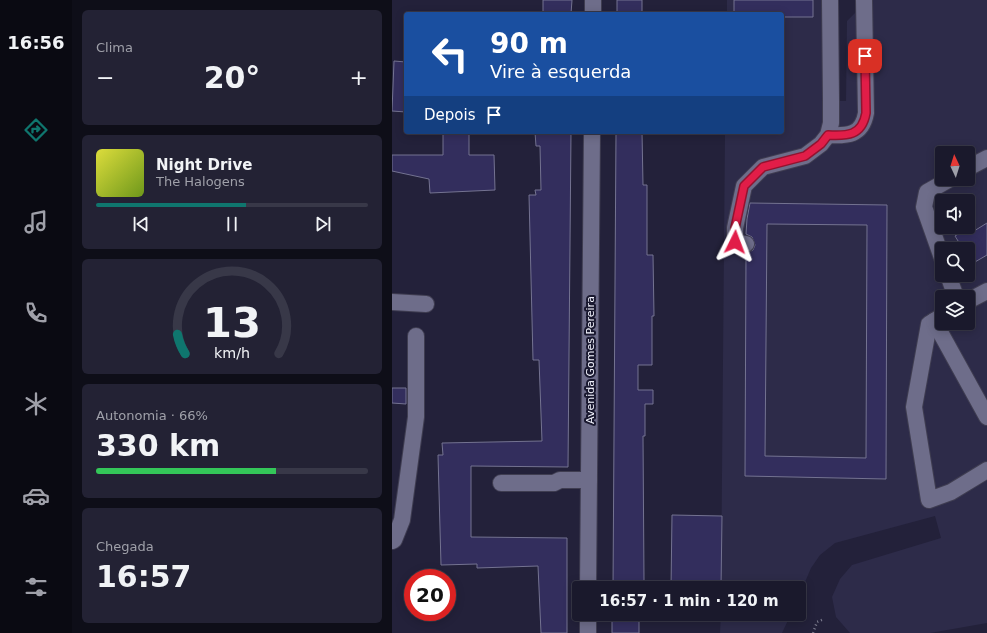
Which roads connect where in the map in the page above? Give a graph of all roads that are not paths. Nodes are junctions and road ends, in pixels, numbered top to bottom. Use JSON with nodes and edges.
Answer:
{"nodes":[{"id":1,"x":593,"y":0,"type":"edge"},
{"id":2,"x":830,"y":0,"type":"edge"},
{"id":3,"x":864,"y":0,"type":"edge"},
{"id":4,"x":593,"y":12,"type":"edge"},
{"id":5,"x":592,"y":134,"type":"edge"},
{"id":6,"x":828,"y":135,"type":"junction"},
{"id":7,"x":987,"y":158,"type":"edge"},
{"id":8,"x":975,"y":164,"type":"edge"},
{"id":9,"x":938,"y":186,"type":"edge"},
{"id":10,"x":936,"y":242,"type":"edge"},
{"id":11,"x":746,"y":244,"type":"dead end"},
{"id":12,"x":987,"y":290,"type":"edge"},
{"id":13,"x":975,"y":297,"type":"edge"},
{"id":14,"x":392,"y":302,"type":"edge"},
{"id":15,"x":426,"y":304,"type":"dead end"},
{"id":16,"x":935,"y":321,"type":"edge"},
{"id":17,"x":943,"y":330,"type":"edge"},
{"id":18,"x":416,"y":336,"type":"dead end"},
{"id":19,"x":987,"y":418,"type":"edge"},
{"id":20,"x":987,"y":470,"type":"edge"},
{"id":21,"x":589,"y":480,"type":"junction"},
{"id":22,"x":501,"y":483,"type":"dead end"},
{"id":23,"x":392,"y":541,"type":"edge"},
{"id":24,"x":588,"y":581,"type":"edge"},
{"id":25,"x":588,"y":621,"type":"edge"},
{"id":26,"x":588,"y":633,"type":"edge"}],
"edges":[{"from":1,"to":4,"type":"street"},
{"from":2,"to":6,"type":"street"},
{"from":3,"to":6,"type":"street"},
{"from":5,"to":21,"type":"street","name":"Avenida Gomes Pereira"},
{"from":6,"to":11,"type":"street"},
{"from":7,"to":8,"type":"street"},
{"from":9,"to":10,"type":"street"},
{"from":12,"to":13,"type":"street"},
{"from":14,"to":15,"type":"street"},
{"from":16,"to":20,"type":"street"},
{"from":17,"to":19,"type":"street"},
{"from":18,"to":23,"type":"street"},
{"from":21,"to":22,"type":"street"},
{"from":21,"to":24,"type":"street","name":"Avenida Gomes Pereira"},
{"from":25,"to":26,"type":"street"}]}
